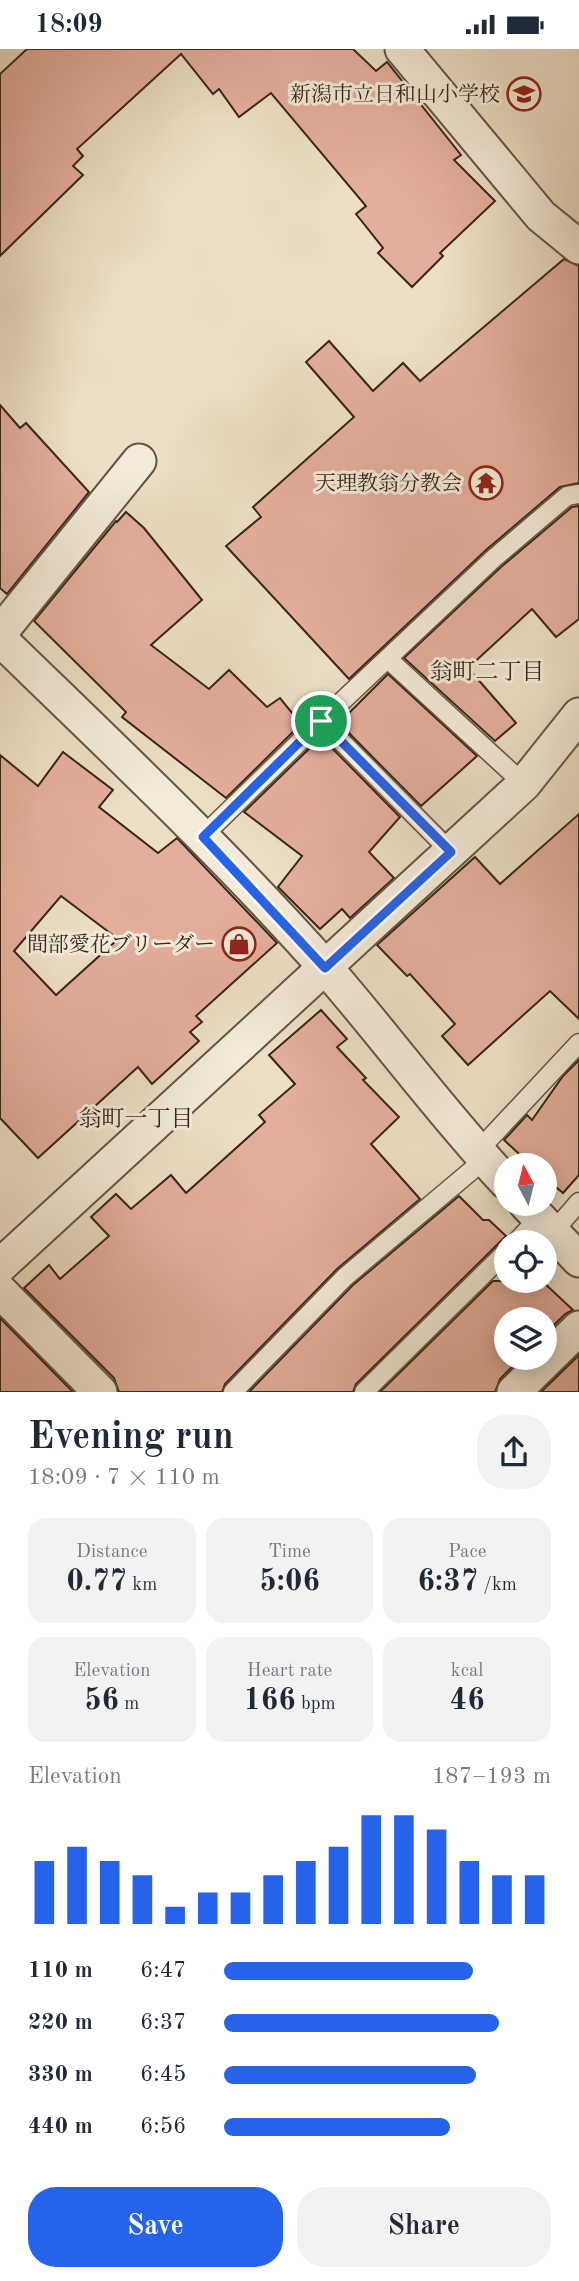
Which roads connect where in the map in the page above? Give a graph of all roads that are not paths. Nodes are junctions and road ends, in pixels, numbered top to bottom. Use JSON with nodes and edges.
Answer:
{"nodes":[{"id":1,"x":402,"y":49,"type":"edge"},
{"id":2,"x":579,"y":247,"type":"edge"},
{"id":3,"x":139,"y":461,"type":"dead end"},
{"id":4,"x":579,"y":494,"type":"edge"},
{"id":5,"x":3,"y":625,"type":"edge"},
{"id":6,"x":388,"y":659,"type":"junction"},
{"id":7,"x":579,"y":715,"type":"edge"},
{"id":8,"x":321,"y":721,"type":"junction"},
{"id":9,"x":524,"y":784,"type":"junction"},
{"id":10,"x":203,"y":837,"type":"junction"},
{"id":11,"x":451,"y":852,"type":"junction"},
{"id":12,"x":325,"y":968,"type":"junction"},
{"id":13,"x":579,"y":1043,"type":"edge"},
{"id":14,"x":489,"y":1165,"type":"edge"},
{"id":15,"x":579,"y":1202,"type":"edge"},
{"id":16,"x":539,"y":1218,"type":"edge"},
{"id":17,"x":579,"y":1260,"type":"edge"},
{"id":18,"x":494,"y":1264,"type":"edge"},
{"id":19,"x":0,"y":1266,"type":"edge"},
{"id":20,"x":0,"y":1291,"type":"edge"},
{"id":21,"x":579,"y":1328,"type":"edge"},
{"id":22,"x":100,"y":1392,"type":"edge"},
{"id":23,"x":233,"y":1392,"type":"edge"},
{"id":24,"x":364,"y":1392,"type":"edge"},
{"id":25,"x":514,"y":1392,"type":"edge"}],
"edges":[{"from":1,"to":2,"type":"street"},
{"from":3,"to":5,"type":"street"},
{"from":4,"to":6,"type":"lane"},
{"from":5,"to":10,"type":"street"},
{"from":6,"to":8,"type":"lane"},
{"from":6,"to":9,"type":"lane"},
{"from":7,"to":9,"type":"street"},
{"from":8,"to":10,"type":"lane"},
{"from":8,"to":11,"type":"lane"},
{"from":9,"to":11,"type":"street"},
{"from":10,"to":12,"type":"street"},
{"from":11,"to":12,"type":"street"},
{"from":12,"to":14,"type":"street"},
{"from":12,"to":19,"type":"street"},
{"from":13,"to":14,"type":"lane"},
{"from":14,"to":23,"type":"lane"},
{"from":15,"to":16,"type":"lane"},
{"from":16,"to":17,"type":"street"},
{"from":18,"to":24,"type":"lane"},
{"from":20,"to":22,"type":"street"},
{"from":21,"to":25,"type":"street"}]}
